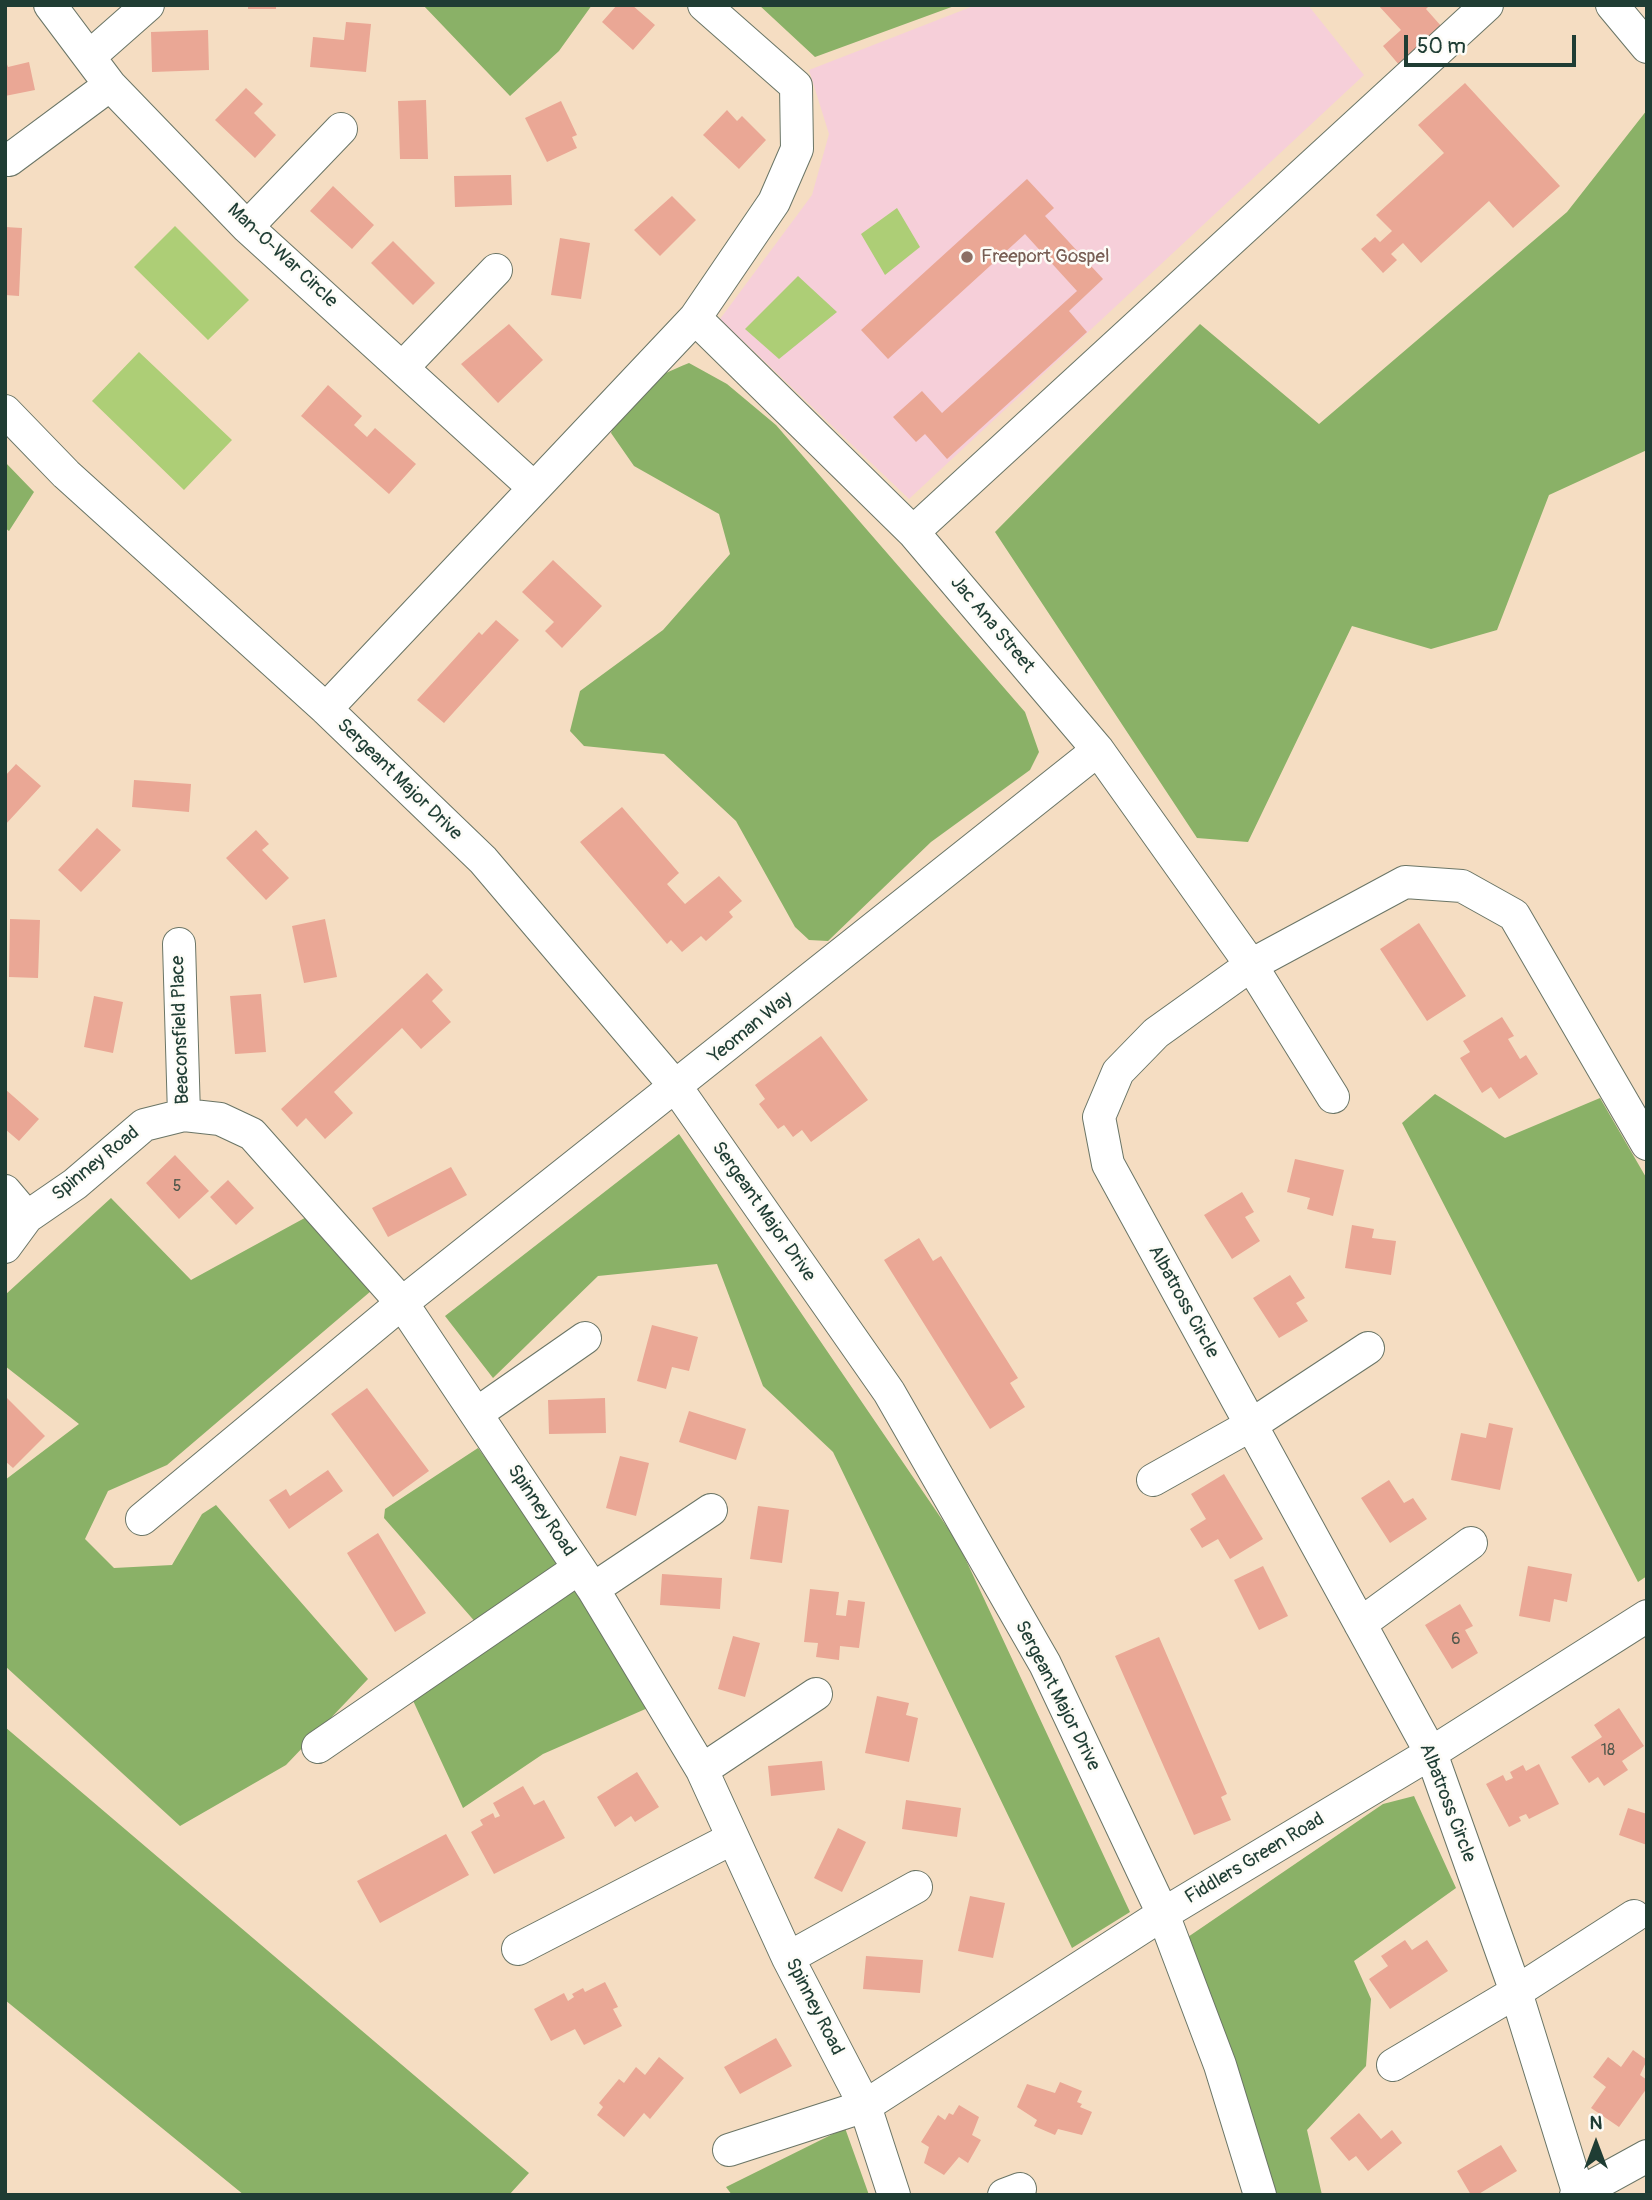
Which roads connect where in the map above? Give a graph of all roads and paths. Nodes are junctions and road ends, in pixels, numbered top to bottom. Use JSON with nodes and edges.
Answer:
{"nodes":[{"id":1,"x":50,"y":5,"type":"edge"},
{"id":2,"x":148,"y":5,"type":"edge"},
{"id":3,"x":704,"y":5,"type":"edge"},
{"id":4,"x":1487,"y":5,"type":"edge"},
{"id":5,"x":1612,"y":5,"type":"edge"},
{"id":6,"x":1647,"y":47,"type":"edge"},
{"id":7,"x":89,"y":57,"type":"junction"},
{"id":8,"x":110,"y":85,"type":"junction"},
{"id":9,"x":341,"y":129,"type":"dead end"},
{"id":10,"x":9,"y":160,"type":"dead end"},
{"id":11,"x":247,"y":227,"type":"junction"},
{"id":12,"x":496,"y":270,"type":"dead end"},
{"id":13,"x":695,"y":318,"type":"junction"},
{"id":14,"x":404,"y":366,"type":"junction"},
{"id":15,"x":5,"y":411,"type":"edge"},
{"id":16,"x":534,"y":488,"type":"junction"},
{"id":17,"x":913,"y":532,"type":"junction"},
{"id":18,"x":326,"y":709,"type":"junction"},
{"id":19,"x":1098,"y":750,"type":"junction"},
{"id":20,"x":179,"y":944,"type":"dead end"},
{"id":21,"x":1251,"y":965,"type":"junction"},
{"id":22,"x":676,"y":1087,"type":"junction"},
{"id":23,"x":1333,"y":1097,"type":"dead end"},
{"id":24,"x":184,"y":1115,"type":"junction"},
{"id":25,"x":1647,"y":1144,"type":"edge"},
{"id":26,"x":5,"y":1191,"type":"edge"},
{"id":27,"x":27,"y":1217,"type":"junction"},
{"id":28,"x":5,"y":1247,"type":"edge"},
{"id":29,"x":402,"y":1303,"type":"junction"},
{"id":30,"x":584,"y":1338,"type":"dead end"},
{"id":31,"x":1368,"y":1348,"type":"dead end"},
{"id":32,"x":476,"y":1414,"type":"junction"},
{"id":33,"x":1251,"y":1426,"type":"junction"},
{"id":34,"x":1153,"y":1480,"type":"dead end"},
{"id":35,"x":711,"y":1510,"type":"dead end"},
{"id":36,"x":142,"y":1519,"type":"dead end"},
{"id":37,"x":1471,"y":1543,"type":"dead end"},
{"id":38,"x":586,"y":1579,"type":"junction"},
{"id":39,"x":1647,"y":1616,"type":"edge"},
{"id":40,"x":1360,"y":1624,"type":"junction"},
{"id":41,"x":817,"y":1694,"type":"dead end"},
{"id":42,"x":318,"y":1747,"type":"dead end"},
{"id":43,"x":1431,"y":1753,"type":"junction"},
{"id":44,"x":702,"y":1770,"type":"junction"},
{"id":45,"x":733,"y":1838,"type":"junction"},
{"id":46,"x":916,"y":1887,"type":"dead end"},
{"id":47,"x":1163,"y":1914,"type":"junction"},
{"id":48,"x":1634,"y":1916,"type":"dead end"},
{"id":49,"x":518,"y":1949,"type":"dead end"},
{"id":50,"x":788,"y":1958,"type":"junction"},
{"id":51,"x":1516,"y":1992,"type":"junction"},
{"id":52,"x":1393,"y":2065,"type":"dead end"},
{"id":53,"x":865,"y":2106,"type":"junction"},
{"id":54,"x":729,"y":2150,"type":"dead end"},
{"id":55,"x":1647,"y":2156,"type":"edge"},
{"id":56,"x":1578,"y":2194,"type":"edge"},
{"id":57,"x":894,"y":2195,"type":"edge"},
{"id":58,"x":1260,"y":2195,"type":"edge"}],
"edges":[{"from":1,"to":7,"type":"street","name":"Man-O-War Circle"},
{"from":2,"to":7,"type":"street"},
{"from":3,"to":13,"type":"street"},
{"from":4,"to":17,"type":"street"},
{"from":5,"to":6,"type":"street"},
{"from":7,"to":8,"type":"street","name":"Man-O-War Circle"},
{"from":8,"to":10,"type":"street"},
{"from":8,"to":11,"type":"street","name":"Man-O-War Circle"},
{"from":9,"to":11,"type":"street"},
{"from":11,"to":14,"type":"street","name":"Man-O-War Circle"},
{"from":12,"to":14,"type":"street"},
{"from":13,"to":16,"type":"street"},
{"from":13,"to":17,"type":"street","name":"Jac Ana Street"},
{"from":14,"to":16,"type":"street","name":"Man-O-War Circle"},
{"from":15,"to":18,"type":"street","name":"Sergeant Major Drive"},
{"from":16,"to":18,"type":"street"},
{"from":17,"to":19,"type":"street","name":"Jac Ana Street"},
{"from":18,"to":22,"type":"street","name":"Sergeant Major Drive"},
{"from":19,"to":21,"type":"street","name":"Jac Ana Street"},
{"from":19,"to":22,"type":"street","name":"Yeoman Way"},
{"from":20,"to":24,"type":"street","name":"Beaconsfield Place"},
{"from":21,"to":23,"type":"street","name":"Jac Ana Street"},
{"from":21,"to":25,"type":"street","name":"Albatross Circle"},
{"from":21,"to":33,"type":"street","name":"Albatross Circle"},
{"from":22,"to":29,"type":"street","name":"Yeoman Way"},
{"from":22,"to":47,"type":"street","name":"Sergeant Major Drive"},
{"from":24,"to":27,"type":"street","name":"Spinney Road"},
{"from":24,"to":29,"type":"street","name":"Spinney Road"},
{"from":26,"to":27,"type":"street"},
{"from":27,"to":28,"type":"street","name":"Spinney Road"},
{"from":29,"to":32,"type":"street","name":"Spinney Road"},
{"from":29,"to":36,"type":"street","name":"Yeoman Way"},
{"from":30,"to":32,"type":"street"},
{"from":31,"to":33,"type":"street"},
{"from":32,"to":38,"type":"street","name":"Spinney Road"},
{"from":33,"to":34,"type":"street"},
{"from":33,"to":40,"type":"street","name":"Albatross Circle"},
{"from":35,"to":38,"type":"street"},
{"from":37,"to":40,"type":"street"},
{"from":38,"to":42,"type":"street"},
{"from":38,"to":44,"type":"street","name":"Spinney Road"},
{"from":39,"to":43,"type":"street","name":"Fiddlers Green Road"},
{"from":40,"to":43,"type":"street","name":"Albatross Circle"},
{"from":41,"to":44,"type":"street"},
{"from":43,"to":47,"type":"street","name":"Fiddlers Green Road"},
{"from":43,"to":51,"type":"street","name":"Albatross Circle"},
{"from":44,"to":45,"type":"street","name":"Spinney Road"},
{"from":45,"to":49,"type":"street"},
{"from":45,"to":50,"type":"street","name":"Spinney Road"},
{"from":46,"to":50,"type":"street"},
{"from":47,"to":53,"type":"street","name":"Fiddlers Green Road"},
{"from":47,"to":58,"type":"street","name":"Sergeant Major Drive"},
{"from":48,"to":51,"type":"street"},
{"from":50,"to":53,"type":"street","name":"Spinney Road"},
{"from":51,"to":52,"type":"street"},
{"from":51,"to":56,"type":"street","name":"Albatross Circle"},
{"from":53,"to":54,"type":"street","name":"Fiddlers Green Road"},
{"from":53,"to":57,"type":"street","name":"Spinney Road"},
{"from":55,"to":56,"type":"street"}]}
